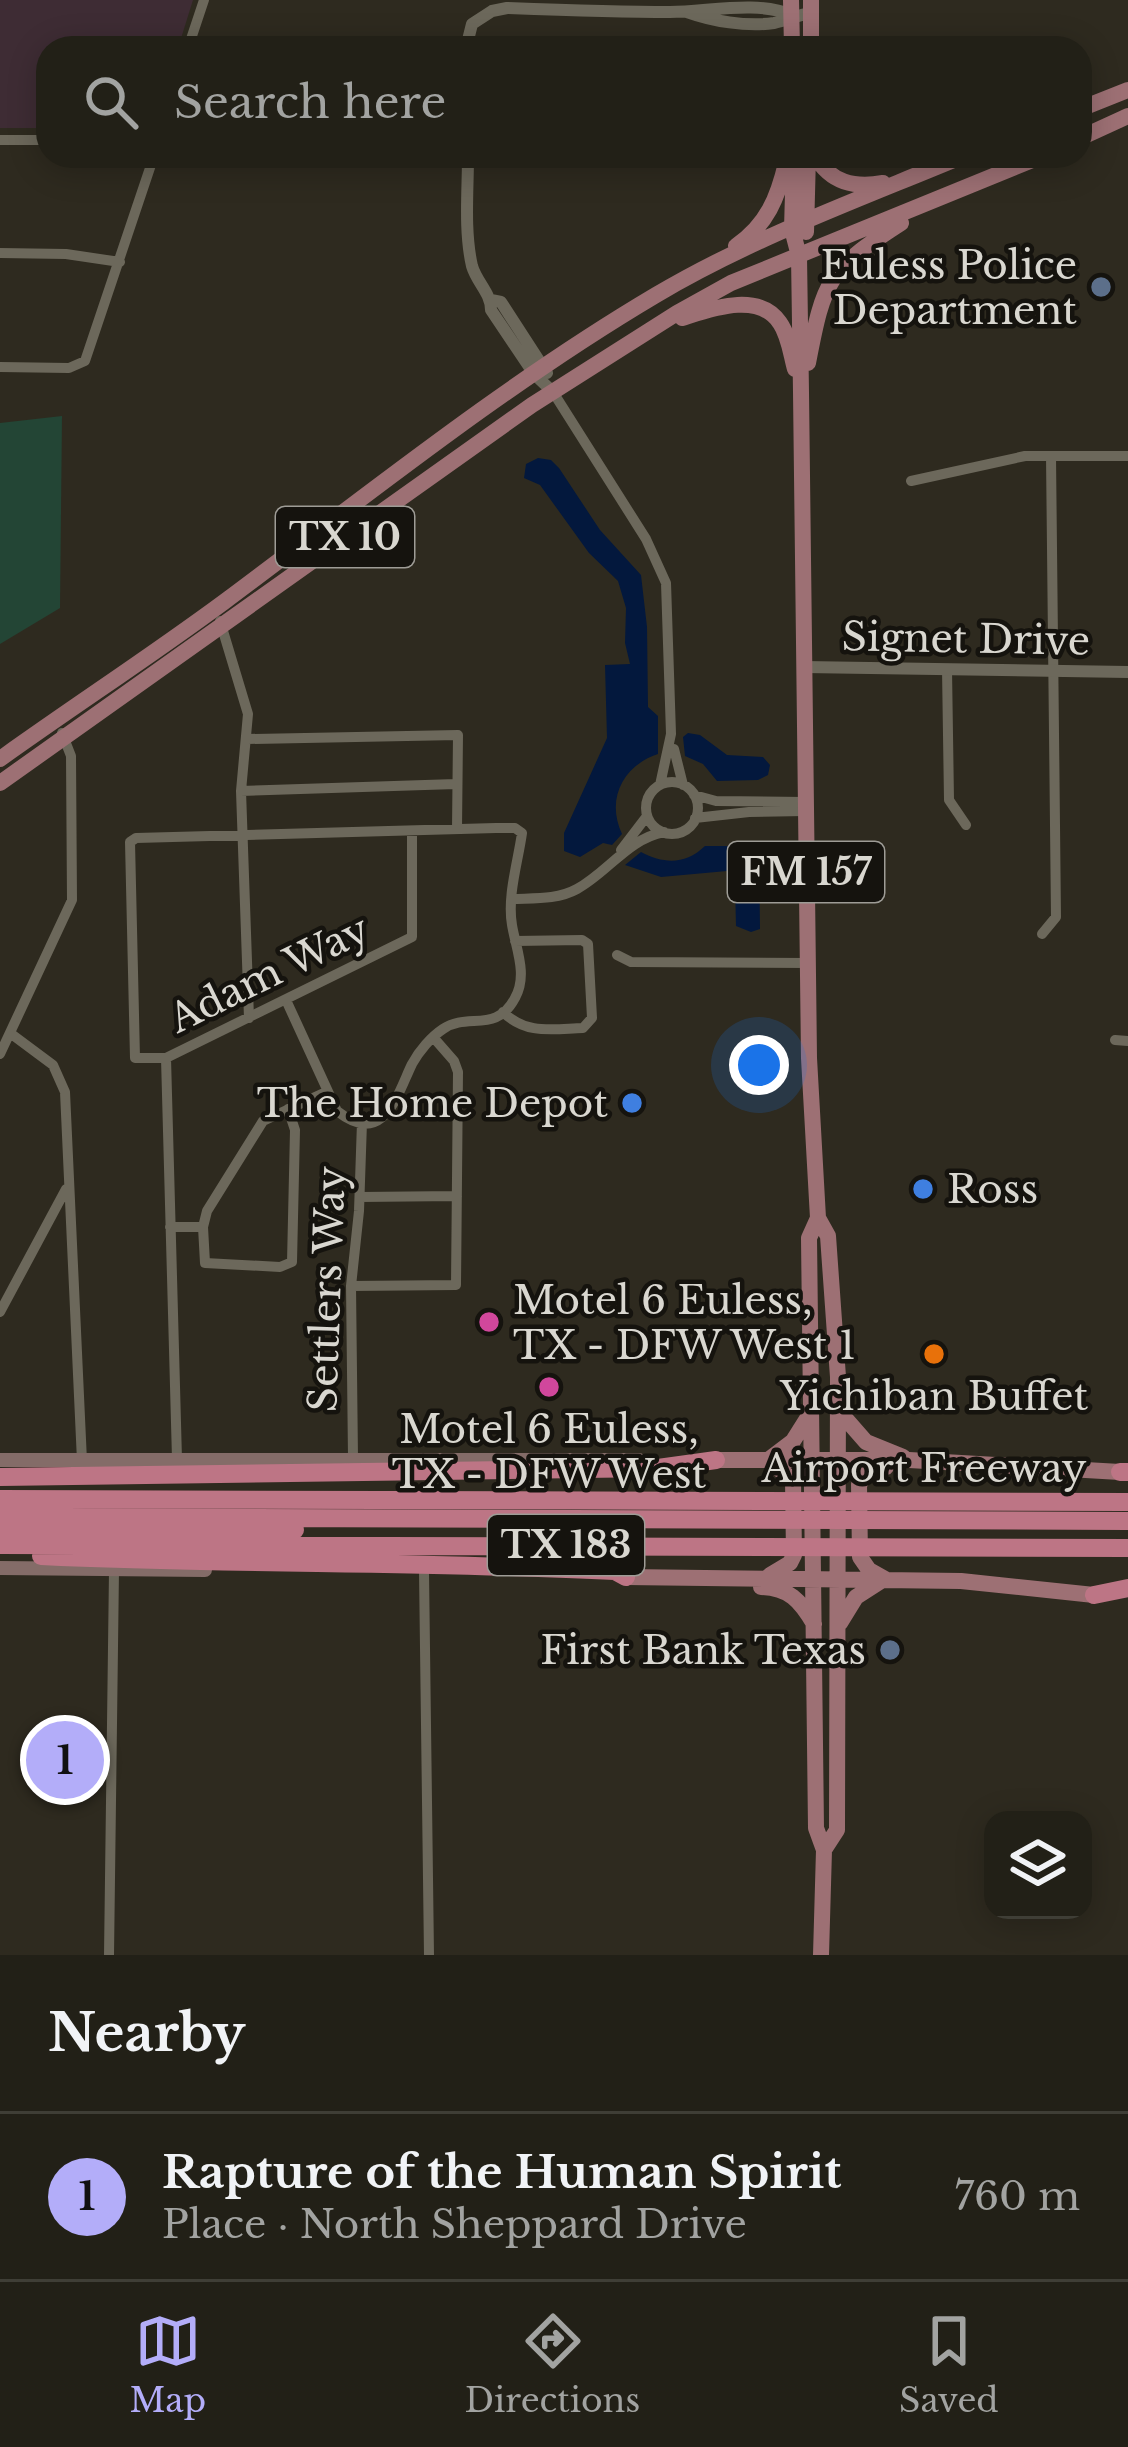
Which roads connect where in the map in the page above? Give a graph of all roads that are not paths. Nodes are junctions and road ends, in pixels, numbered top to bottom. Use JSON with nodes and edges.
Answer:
{"nodes":[{"id":1,"x":204,"y":0,"type":"edge"},
{"id":2,"x":801,"y":7,"type":"edge"},
{"id":3,"x":192,"y":36,"type":"edge"},
{"id":4,"x":469,"y":36,"type":"edge"},
{"id":5,"x":1128,"y":90,"type":"edge"},
{"id":6,"x":1092,"y":104,"type":"edge"},
{"id":7,"x":1128,"y":116,"type":"edge"},
{"id":8,"x":1092,"y":133,"type":"edge"},
{"id":9,"x":0,"y":140,"type":"edge"},
{"id":10,"x":36,"y":140,"type":"edge"},
{"id":11,"x":150,"y":168,"type":"edge"},
{"id":12,"x":468,"y":168,"type":"edge"},
{"id":13,"x":787,"y":168,"type":"edge"},
{"id":14,"x":793,"y":168,"type":"edge"},
{"id":15,"x":810,"y":168,"type":"edge"},
{"id":16,"x":822,"y":168,"type":"edge"},
{"id":17,"x":935,"y":168,"type":"edge"},
{"id":18,"x":1002,"y":168,"type":"edge"},
{"id":19,"x":896,"y":184,"type":"junction"},
{"id":20,"x":933,"y":202,"type":"junction"},
{"id":21,"x":800,"y":225,"type":"junction"},
{"id":22,"x":0,"y":253,"type":"edge"},
{"id":23,"x":799,"y":256,"type":"junction"},
{"id":24,"x":120,"y":262,"type":"junction"},
{"id":25,"x":687,"y":278,"type":"junction"},
{"id":26,"x":648,"y":332,"type":"junction"},
{"id":27,"x":0,"y":368,"type":"edge"},
{"id":28,"x":539,"y":370,"type":"junction"},
{"id":29,"x":801,"y":383,"type":"junction"},
{"id":30,"x":553,"y":392,"type":"junction"},
{"id":31,"x":1051,"y":456,"type":"junction"},
{"id":32,"x":1128,"y":456,"type":"edge"},
{"id":33,"x":911,"y":481,"type":"dead end"},
{"id":34,"x":220,"y":615,"type":"junction"},
{"id":35,"x":804,"y":667,"type":"junction"},
{"id":36,"x":947,"y":669,"type":"junction"},
{"id":37,"x":1053,"y":669,"type":"junction"},
{"id":38,"x":1128,"y":672,"type":"edge"},
{"id":39,"x":58,"y":729,"type":"junction"},
{"id":40,"x":671,"y":734,"type":"junction"},
{"id":41,"x":248,"y":739,"type":"junction"},
{"id":42,"x":0,"y":759,"type":"edge"},
{"id":43,"x":0,"y":783,"type":"edge"},
{"id":44,"x":456,"y":784,"type":"junction"},
{"id":45,"x":683,"y":784,"type":"junction"},
{"id":46,"x":660,"y":785,"type":"junction"},
{"id":47,"x":241,"y":791,"type":"junction"},
{"id":48,"x":694,"y":795,"type":"junction"},
{"id":49,"x":805,"y":807,"type":"junction"},
{"id":50,"x":647,"y":816,"type":"junction"},
{"id":51,"x":695,"y":818,"type":"junction"},
{"id":52,"x":966,"y":825,"type":"dead end"},
{"id":53,"x":457,"y":829,"type":"junction"},
{"id":54,"x":412,"y":831,"type":"junction"},
{"id":55,"x":664,"y":832,"type":"junction"},
{"id":56,"x":242,"y":836,"type":"junction"},
{"id":57,"x":615,"y":858,"type":"junction"},
{"id":58,"x":512,"y":899,"type":"junction"},
{"id":59,"x":1042,"y":934,"type":"dead end"},
{"id":60,"x":515,"y":941,"type":"junction"},
{"id":61,"x":617,"y":955,"type":"dead end"},
{"id":62,"x":808,"y":963,"type":"junction"},
{"id":63,"x":286,"y":1000,"type":"junction"},
{"id":64,"x":503,"y":1012,"type":"junction"},
{"id":65,"x":249,"y":1018,"type":"junction"},
{"id":66,"x":10,"y":1033,"type":"junction"},
{"id":67,"x":433,"y":1037,"type":"junction"},
{"id":68,"x":0,"y":1054,"type":"edge"},
{"id":69,"x":166,"y":1058,"type":"junction"},
{"id":70,"x":326,"y":1092,"type":"junction"},
{"id":71,"x":289,"y":1109,"type":"junction"},
{"id":72,"x":362,"y":1122,"type":"junction"},
{"id":73,"x":68,"y":1186,"type":"junction"},
{"id":74,"x":457,"y":1196,"type":"junction"},
{"id":75,"x":360,"y":1197,"type":"junction"},
{"id":76,"x":818,"y":1218,"type":"junction"},
{"id":77,"x":170,"y":1227,"type":"junction"},
{"id":78,"x":202,"y":1227,"type":"junction"},
{"id":79,"x":351,"y":1286,"type":"junction"},
{"id":80,"x":0,"y":1312,"type":"edge"},
{"id":81,"x":813,"y":1409,"type":"junction"},
{"id":82,"x":838,"y":1411,"type":"junction"},
{"id":83,"x":353,"y":1458,"type":"junction"},
{"id":84,"x":177,"y":1459,"type":"junction"},
{"id":85,"x":0,"y":1460,"type":"edge"},
{"id":86,"x":82,"y":1460,"type":"junction"},
{"id":87,"x":716,"y":1460,"type":"junction"},
{"id":88,"x":767,"y":1460,"type":"junction"},
{"id":89,"x":814,"y":1460,"type":"junction"},
{"id":90,"x":839,"y":1460,"type":"junction"},
{"id":91,"x":915,"y":1461,"type":"junction"},
{"id":92,"x":1125,"y":1471,"type":"edge"},
{"id":93,"x":0,"y":1477,"type":"edge"},
{"id":94,"x":0,"y":1499,"type":"edge"},
{"id":95,"x":1128,"y":1502,"type":"edge"},
{"id":96,"x":0,"y":1517,"type":"edge"},
{"id":97,"x":873,"y":1524,"type":"junction"},
{"id":98,"x":1128,"y":1525,"type":"edge"},
{"id":99,"x":0,"y":1531,"type":"edge"},
{"id":100,"x":774,"y":1531,"type":"junction"},
{"id":101,"x":0,"y":1545,"type":"edge"},
{"id":102,"x":1128,"y":1549,"type":"edge"},
{"id":103,"x":0,"y":1554,"type":"edge"},
{"id":104,"x":0,"y":1568,"type":"edge"},
{"id":105,"x":113,"y":1570,"type":"junction"},
{"id":106,"x":424,"y":1571,"type":"junction"},
{"id":107,"x":626,"y":1577,"type":"junction"},
{"id":108,"x":814,"y":1577,"type":"junction"},
{"id":109,"x":838,"y":1577,"type":"junction"},
{"id":110,"x":764,"y":1578,"type":"junction"},
{"id":111,"x":689,"y":1579,"type":"junction"},
{"id":112,"x":885,"y":1579,"type":"junction"},
{"id":113,"x":1128,"y":1592,"type":"edge"},
{"id":114,"x":1094,"y":1595,"type":"joint"},
{"id":115,"x":814,"y":1624,"type":"junction"},
{"id":116,"x":839,"y":1626,"type":"junction"},
{"id":117,"x":824,"y":1850,"type":"junction"},
{"id":118,"x":109,"y":1955,"type":"edge"},
{"id":119,"x":429,"y":1955,"type":"edge"},
{"id":120,"x":821,"y":1955,"type":"edge"}],
"edges":[{"from":1,"to":3,"type":"street"},
{"from":2,"to":4,"type":"street"},
{"from":5,"to":6,"type":"main road"},
{"from":7,"to":8,"type":"main road"},
{"from":9,"to":10,"type":"street"},
{"from":11,"to":24,"type":"street"},
{"from":12,"to":28,"type":"street"},
{"from":13,"to":25,"type":"main road"},
{"from":14,"to":21,"type":"main road","number":"FM 157"},
{"from":15,"to":21,"type":"main road","number":"FM 157"},
{"from":16,"to":19,"type":"main road"},
{"from":17,"to":19,"type":"main road","number":"TX 10"},
{"from":18,"to":20,"type":"main road","number":"TX 10"},
{"from":19,"to":21,"type":"main road","number":"TX 10"},
{"from":20,"to":23,"type":"main road","number":"TX 10"},
{"from":20,"to":29,"type":"main road"},
{"from":21,"to":23,"type":"main road","number":"FM 157"},
{"from":21,"to":25,"type":"main road","number":"TX 10"},
{"from":22,"to":24,"type":"street"},
{"from":23,"to":26,"type":"main road","number":"TX 10"},
{"from":23,"to":29,"type":"main road","number":"FM 157"},
{"from":24,"to":27,"type":"street"},
{"from":25,"to":28,"type":"main road","number":"TX 10"},
{"from":26,"to":29,"type":"main road"},
{"from":26,"to":30,"type":"main road","number":"TX 10"},
{"from":28,"to":30,"type":"street"},
{"from":28,"to":34,"type":"main road","number":"TX 10"},
{"from":29,"to":35,"type":"main road","number":"FM 157"},
{"from":30,"to":34,"type":"main road","number":"TX 10"},
{"from":30,"to":40,"type":"street"},
{"from":31,"to":32,"type":"street"},
{"from":31,"to":33,"type":"street"},
{"from":31,"to":37,"type":"street"},
{"from":34,"to":39,"type":"main road","number":"TX 10"},
{"from":34,"to":41,"type":"street"},
{"from":35,"to":36,"type":"street","name":"Signet Drive"},
{"from":35,"to":49,"type":"main road","number":"FM 157"},
{"from":36,"to":37,"type":"street","name":"Signet Drive"},
{"from":36,"to":52,"type":"street"},
{"from":37,"to":38,"type":"street","name":"Signet Drive"},
{"from":37,"to":59,"type":"street"},
{"from":39,"to":42,"type":"main road","number":"TX 10"},
{"from":39,"to":43,"type":"main road","number":"TX 10"},
{"from":39,"to":66,"type":"street"},
{"from":40,"to":45,"type":"street"},
{"from":40,"to":46,"type":"street"},
{"from":41,"to":44,"type":"street"},
{"from":41,"to":47,"type":"street"},
{"from":44,"to":47,"type":"street"},
{"from":44,"to":53,"type":"street"},
{"from":45,"to":46,"type":"street"},
{"from":45,"to":48,"type":"street"},
{"from":46,"to":50,"type":"street"},
{"from":47,"to":56,"type":"street"},
{"from":48,"to":49,"type":"street"},
{"from":48,"to":51,"type":"street"},
{"from":49,"to":51,"type":"street"},
{"from":49,"to":62,"type":"main road","number":"FM 157"},
{"from":50,"to":55,"type":"street"},
{"from":50,"to":57,"type":"street"},
{"from":51,"to":55,"type":"street"},
{"from":53,"to":54,"type":"street"},
{"from":53,"to":58,"type":"street"},
{"from":54,"to":56,"type":"street"},
{"from":54,"to":63,"type":"street","name":"Adam Way"},
{"from":55,"to":57,"type":"street"},
{"from":56,"to":65,"type":"street"},
{"from":56,"to":69,"type":"street"},
{"from":57,"to":58,"type":"street"},
{"from":58,"to":60,"type":"street"},
{"from":60,"to":64,"type":"street"},
{"from":60,"to":64,"type":"street"},
{"from":61,"to":62,"type":"street"},
{"from":62,"to":76,"type":"main road","number":"FM 157"},
{"from":63,"to":65,"type":"street","name":"Adam Way"},
{"from":63,"to":70,"type":"street"},
{"from":64,"to":67,"type":"street"},
{"from":65,"to":69,"type":"street","name":"Adam Way"},
{"from":66,"to":68,"type":"street"},
{"from":66,"to":73,"type":"street"},
{"from":67,"to":72,"type":"street"},
{"from":67,"to":74,"type":"street"},
{"from":69,"to":77,"type":"street","name":"Adam Way"},
{"from":70,"to":71,"type":"street"},
{"from":70,"to":72,"type":"street"},
{"from":71,"to":78,"type":"street"},
{"from":71,"to":78,"type":"street"},
{"from":72,"to":75,"type":"street","name":"Settlers Way"},
{"from":73,"to":80,"type":"street"},
{"from":73,"to":86,"type":"street"},
{"from":74,"to":75,"type":"street"},
{"from":74,"to":79,"type":"street"},
{"from":75,"to":79,"type":"street","name":"Settlers Way"},
{"from":76,"to":81,"type":"main road","number":"FM 157"},
{"from":76,"to":82,"type":"main road","number":"FM 157"},
{"from":77,"to":78,"type":"street"},
{"from":77,"to":84,"type":"street","name":"Adam Way"},
{"from":79,"to":83,"type":"street","name":"Settlers Way"},
{"from":81,"to":88,"type":"main road"},
{"from":81,"to":89,"type":"main road","number":"FM 157"},
{"from":82,"to":90,"type":"main road","number":"FM 157"},
{"from":82,"to":91,"type":"main road"},
{"from":83,"to":84,"type":"main road"},
{"from":83,"to":87,"type":"main road"},
{"from":84,"to":86,"type":"main road"},
{"from":85,"to":86,"type":"main road"},
{"from":87,"to":88,"type":"main road"},
{"from":87,"to":93,"type":"highway"},
{"from":88,"to":89,"type":"main road"},
{"from":88,"to":110,"type":"main road"},
{"from":89,"to":90,"type":"main road"},
{"from":89,"to":108,"type":"main road","number":"FM 157"},
{"from":90,"to":91,"type":"main road"},
{"from":90,"to":109,"type":"main road","number":"FM 157"},
{"from":91,"to":92,"type":"main road"},
{"from":91,"to":112,"type":"main road"},
{"from":94,"to":97,"type":"highway","name":"Airport Freeway","number":"TX 183"},
{"from":95,"to":97,"type":"highway","name":"Airport Freeway","number":"TX 183"},
{"from":96,"to":100,"type":"highway"},
{"from":97,"to":98,"type":"highway"},
{"from":97,"to":100,"type":"highway","name":"Airport Freeway","number":"TX 183"},
{"from":97,"to":102,"type":"highway","name":"Airport Freeway","number":"TX 183"},
{"from":99,"to":100,"type":"highway"},
{"from":100,"to":101,"type":"highway","name":"Airport Freeway","number":"TX 183"},
{"from":103,"to":107,"type":"highway"},
{"from":104,"to":105,"type":"main road"},
{"from":105,"to":106,"type":"main road"},
{"from":105,"to":118,"type":"street"},
{"from":106,"to":107,"type":"main road"},
{"from":106,"to":119,"type":"street"},
{"from":107,"to":111,"type":"main road"},
{"from":108,"to":109,"type":"main road"},
{"from":108,"to":110,"type":"main road"},
{"from":108,"to":115,"type":"main road","number":"FM 157"},
{"from":109,"to":112,"type":"main road"},
{"from":109,"to":116,"type":"main road","number":"FM 157"},
{"from":110,"to":111,"type":"main road"},
{"from":111,"to":115,"type":"main road"},
{"from":112,"to":114,"type":"main road"},
{"from":112,"to":116,"type":"main road"},
{"from":113,"to":114,"type":"highway"},
{"from":115,"to":117,"type":"main road","number":"FM 157"},
{"from":116,"to":117,"type":"main road","number":"FM 157"},
{"from":117,"to":120,"type":"main road","number":"FM 157"}]}
